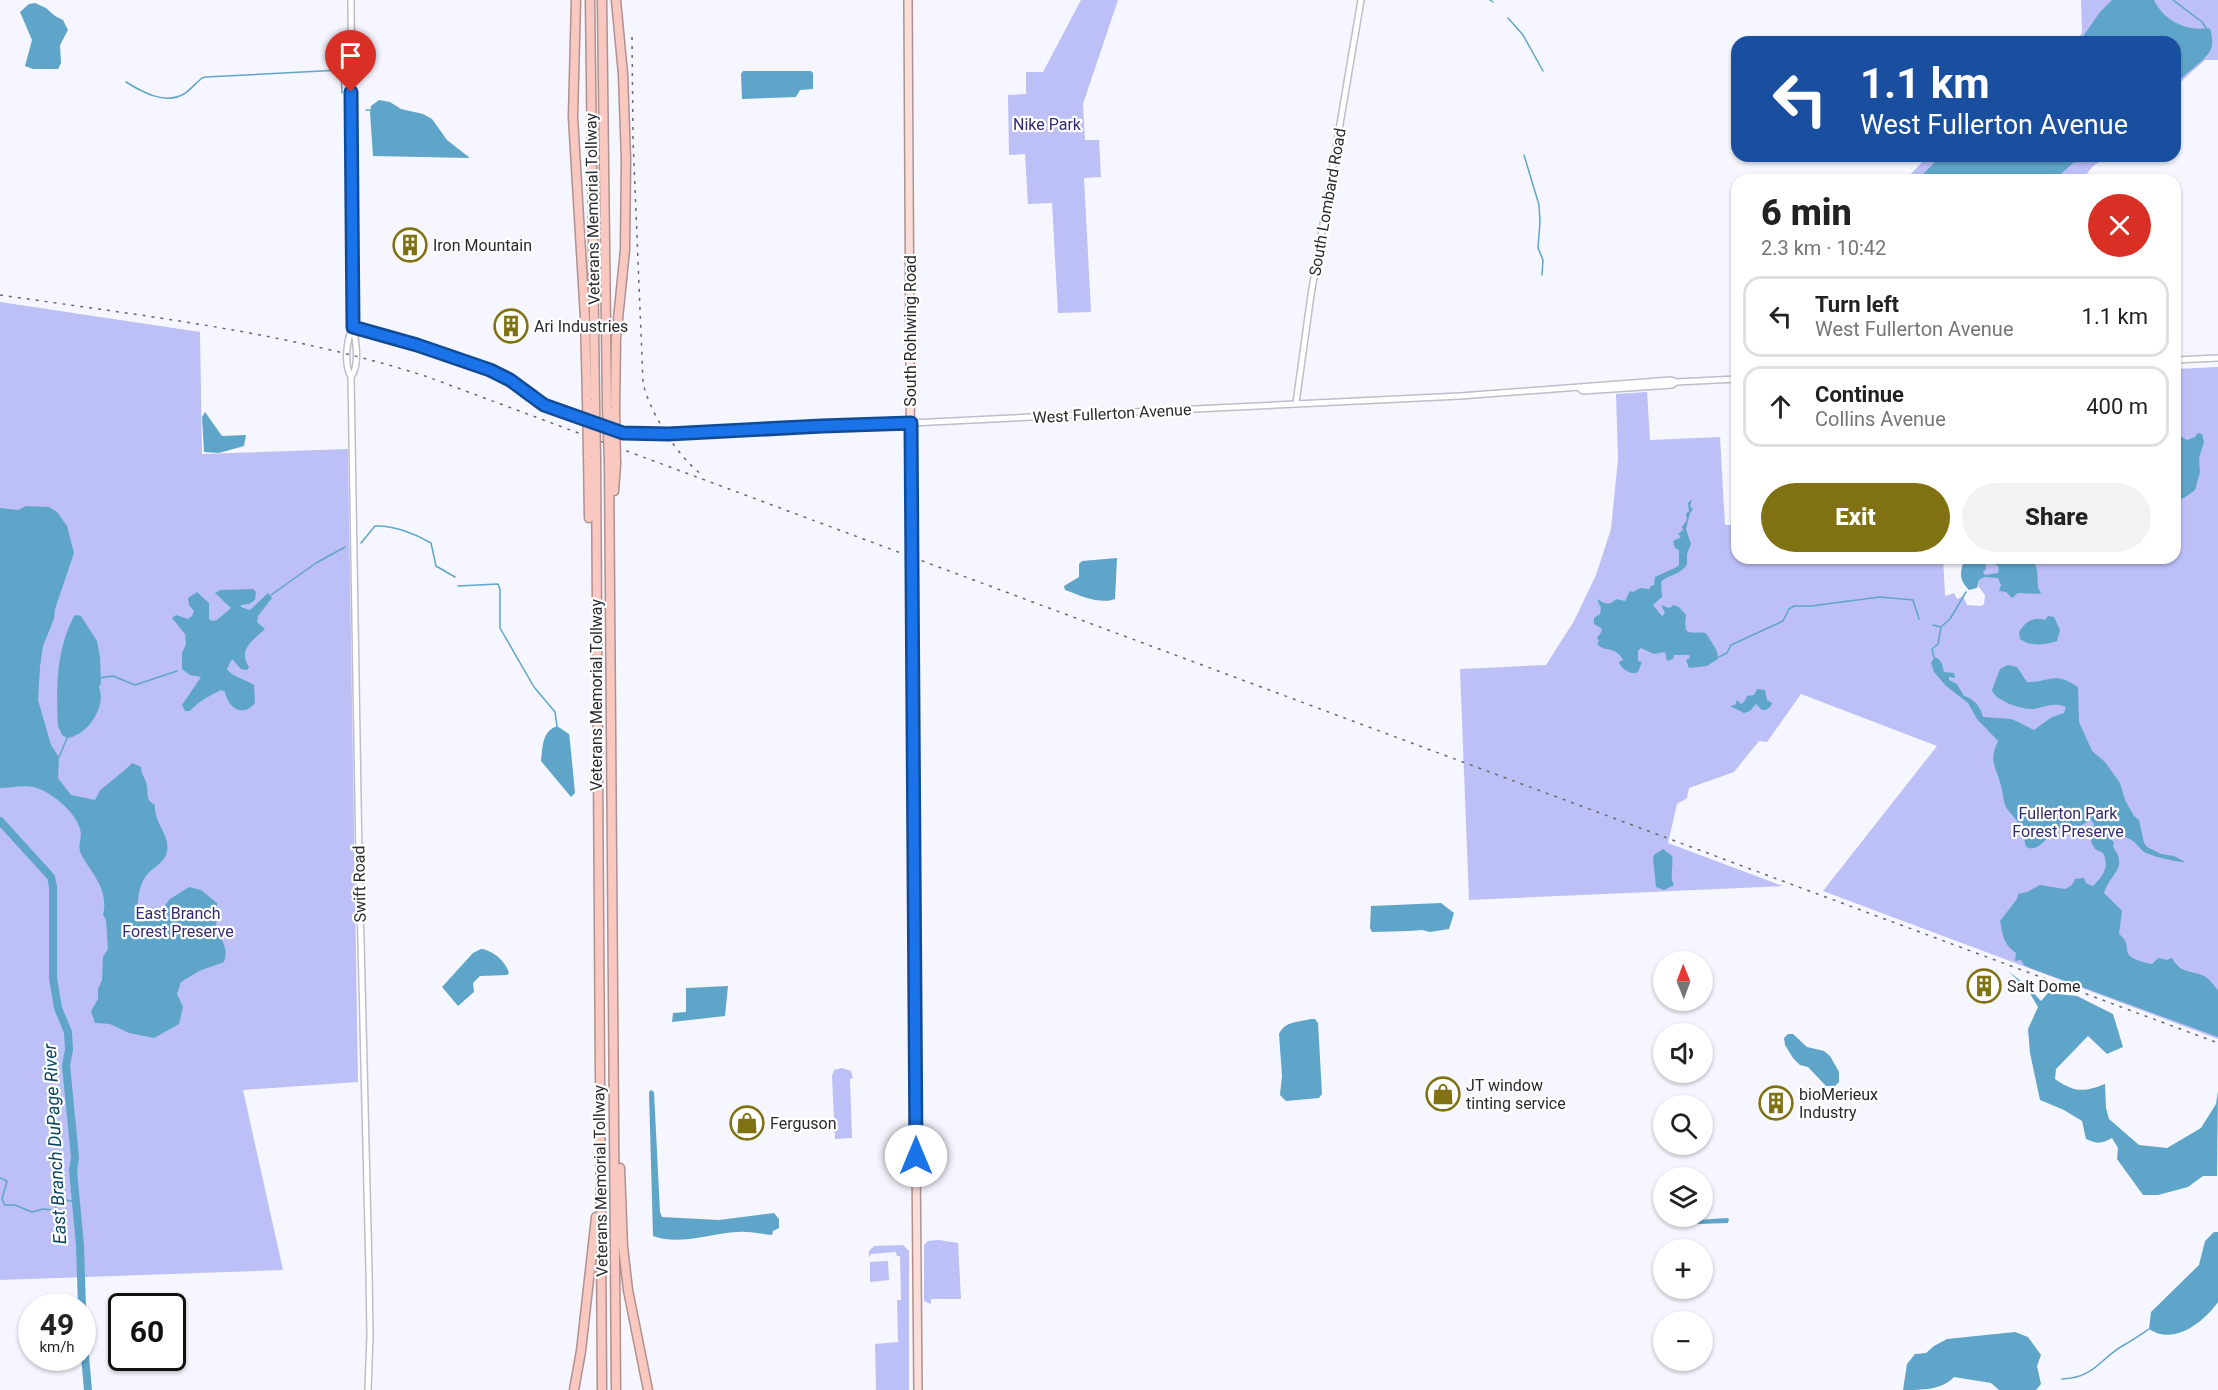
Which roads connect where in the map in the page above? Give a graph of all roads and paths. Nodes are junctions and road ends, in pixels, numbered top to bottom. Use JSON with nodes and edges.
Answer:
{"nodes":[{"id":1,"x":351,"y":0,"type":"edge"},
{"id":2,"x":576,"y":0,"type":"edge"},
{"id":3,"x":590,"y":0,"type":"edge"},
{"id":4,"x":602,"y":0,"type":"edge"},
{"id":5,"x":616,"y":0,"type":"edge"},
{"id":6,"x":908,"y":0,"type":"edge"},
{"id":7,"x":1361,"y":0,"type":"edge"},
{"id":8,"x":353,"y":327,"type":"junction"},
{"id":9,"x":2218,"y":358,"type":"edge"},
{"id":10,"x":2181,"y":360,"type":"edge"},
{"id":11,"x":1731,"y":379,"type":"edge"},
{"id":12,"x":591,"y":401,"type":"junction"},
{"id":13,"x":1296,"y":404,"type":"junction"},
{"id":14,"x":611,"y":408,"type":"junction"},
{"id":15,"x":911,"y":423,"type":"junction"},
{"id":16,"x":614,"y":1090,"type":"junction"},
{"id":17,"x":601,"y":1172,"type":"junction"},
{"id":18,"x":368,"y":1390,"type":"edge"},
{"id":19,"x":574,"y":1390,"type":"edge"},
{"id":20,"x":602,"y":1390,"type":"edge"},
{"id":21,"x":616,"y":1390,"type":"edge"},
{"id":22,"x":648,"y":1390,"type":"edge"},
{"id":23,"x":918,"y":1390,"type":"edge"}],
"edges":[{"from":1,"to":8,"type":"street","name":"Swift Road"},
{"from":2,"to":12,"type":"highway"},
{"from":3,"to":12,"type":"highway","name":"Veterans Memorial Tollway"},
{"from":4,"to":14,"type":"highway","name":"Veterans Memorial Tollway"},
{"from":5,"to":14,"type":"highway"},
{"from":6,"to":15,"type":"main road","name":"South Rohlwing Road"},
{"from":7,"to":13,"type":"street","name":"South Lombard Road"},
{"from":8,"to":15,"type":"street","name":"West Fullerton Avenue"},
{"from":8,"to":18,"type":"street","name":"Swift Road"},
{"from":9,"to":10,"type":"street"},
{"from":11,"to":13,"type":"street","name":"West Fullerton Avenue"},
{"from":12,"to":17,"type":"highway","name":"Veterans Memorial Tollway","bridge":true},
{"from":13,"to":15,"type":"street","name":"West Fullerton Avenue"},
{"from":14,"to":16,"type":"highway","name":"Veterans Memorial Tollway","bridge":true},
{"from":15,"to":23,"type":"main road","name":"South Rohlwing Road","bridge":true},
{"from":16,"to":21,"type":"highway","name":"Veterans Memorial Tollway"},
{"from":16,"to":22,"type":"highway"},
{"from":17,"to":19,"type":"highway"},
{"from":17,"to":20,"type":"highway","name":"Veterans Memorial Tollway"}]}
